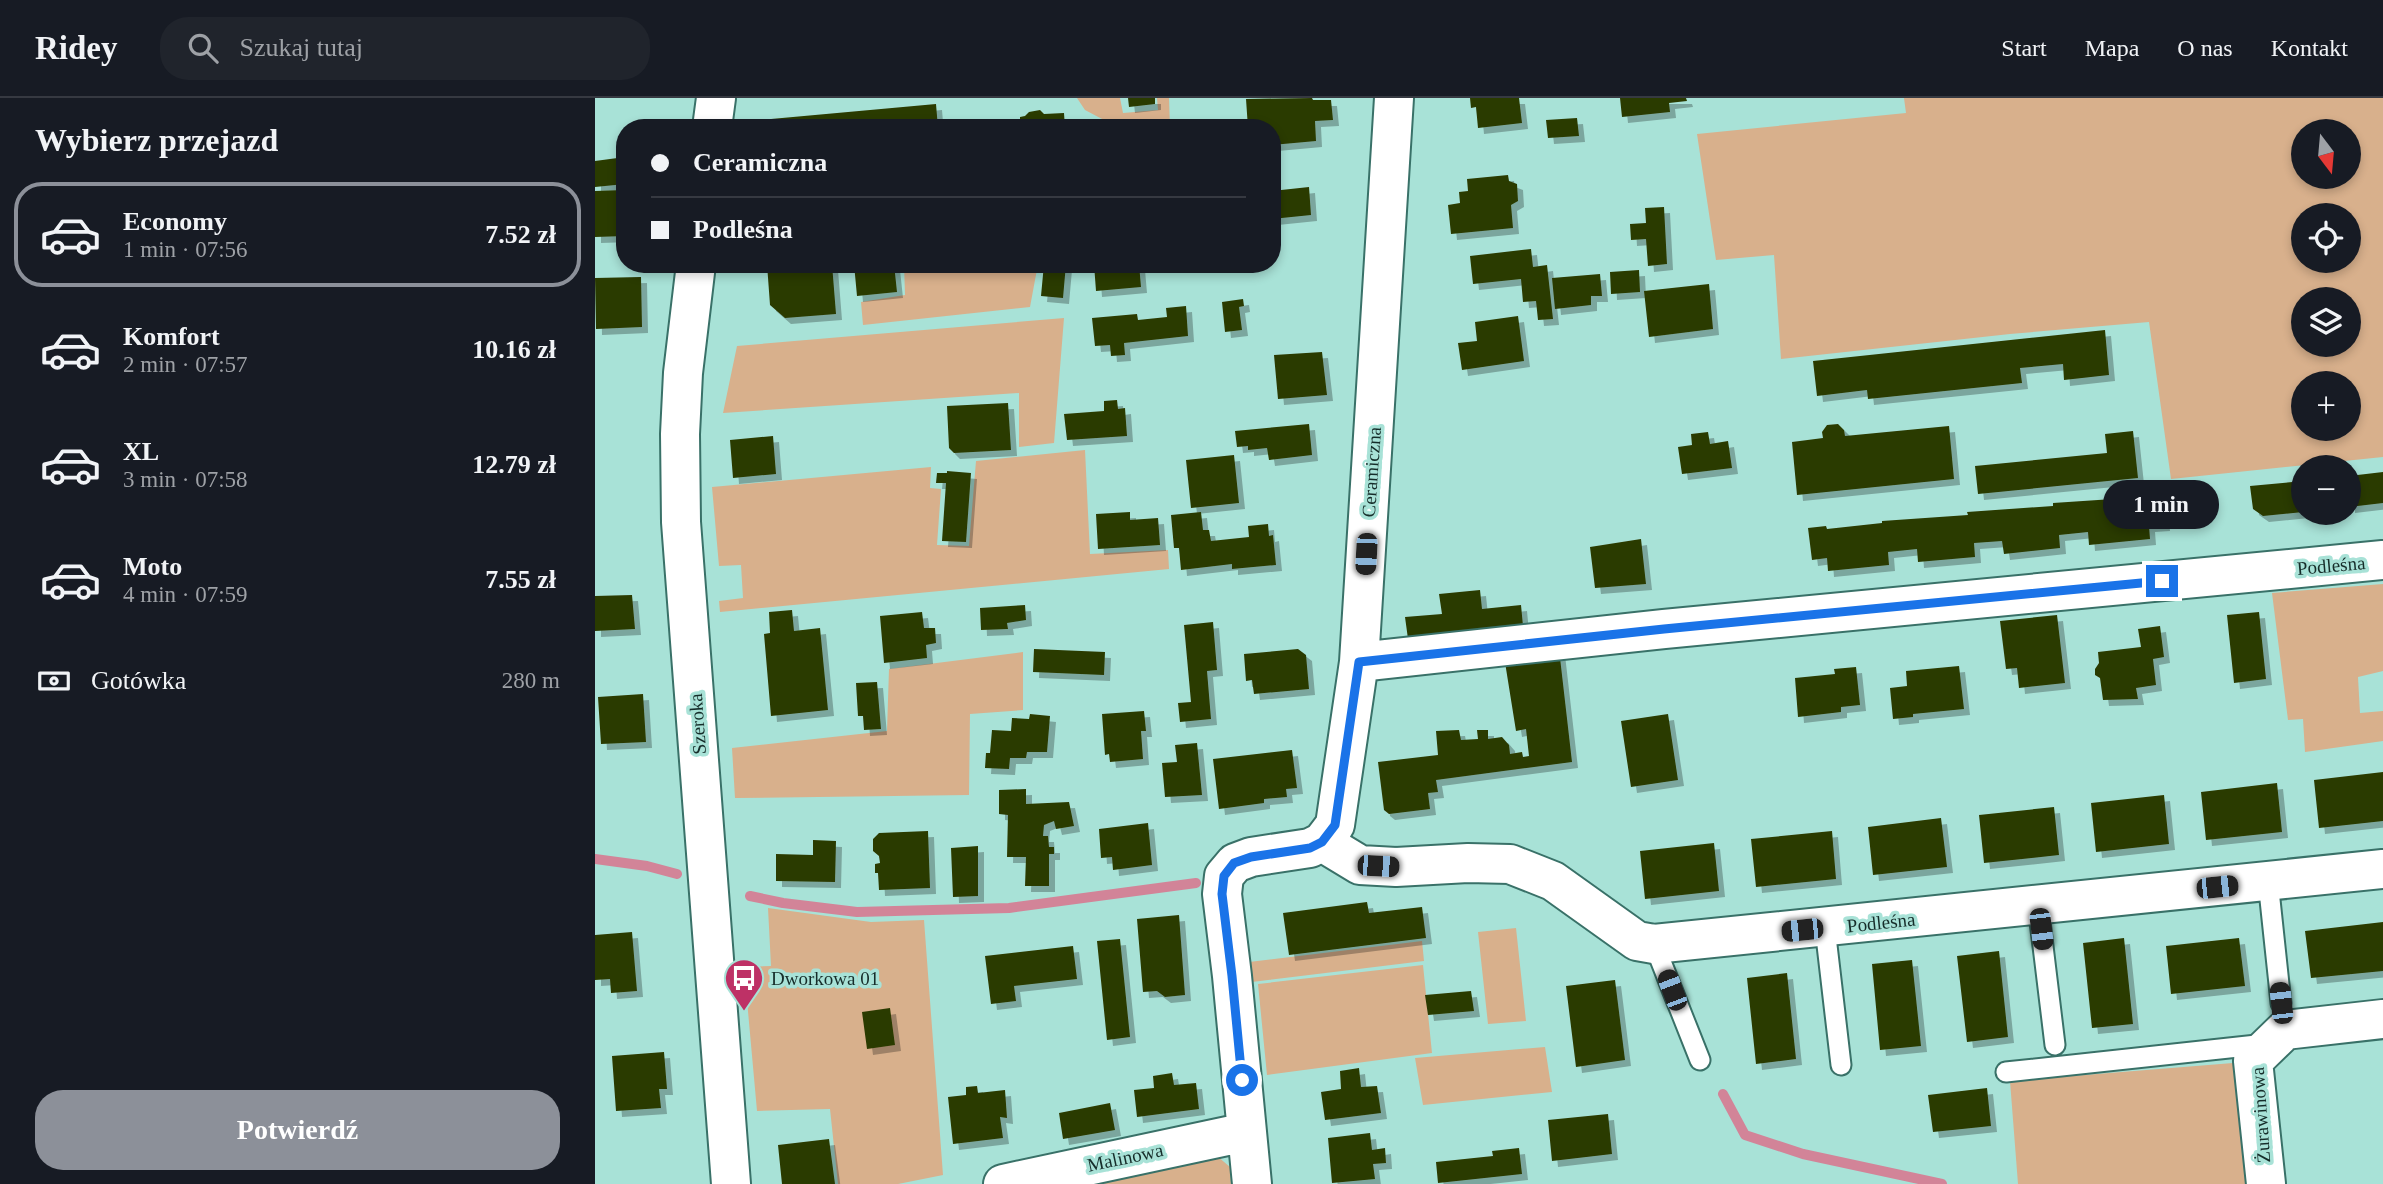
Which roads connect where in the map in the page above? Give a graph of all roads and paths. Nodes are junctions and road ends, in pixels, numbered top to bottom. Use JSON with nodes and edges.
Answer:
{"nodes":[{"id":1,"x":716,"y":98,"type":"edge"},
{"id":2,"x":1394,"y":98,"type":"edge"},
{"id":3,"x":713,"y":119,"type":"edge"},
{"id":4,"x":695,"y":273,"type":"edge"},
{"id":5,"x":2383,"y":538,"type":"edge"},
{"id":6,"x":2383,"y":560,"type":"edge"},
{"id":7,"x":1821,"y":595,"type":"dead end"},
{"id":8,"x":1359,"y":662,"type":"junction"},
{"id":9,"x":1322,"y":842,"type":"junction"},
{"id":10,"x":2383,"y":869,"type":"edge"},
{"id":11,"x":2268,"y":881,"type":"junction"},
{"id":12,"x":2038,"y":905,"type":"junction"},
{"id":13,"x":1825,"y":928,"type":"junction"},
{"id":14,"x":1654,"y":944,"type":"junction"},
{"id":15,"x":2281,"y":1003,"type":"dead end"},
{"id":16,"x":2383,"y":1019,"type":"edge"},
{"id":17,"x":2270,"y":1044,"type":"junction"},
{"id":18,"x":2055,"y":1045,"type":"dead end"},
{"id":19,"x":1700,"y":1060,"type":"dead end"},
{"id":20,"x":1841,"y":1065,"type":"dead end"},
{"id":21,"x":2006,"y":1072,"type":"dead end"},
{"id":22,"x":1246,"y":1132,"type":"junction"},
{"id":23,"x":731,"y":1184,"type":"edge"},
{"id":24,"x":1003,"y":1184,"type":"edge"},
{"id":25,"x":1252,"y":1184,"type":"edge"},
{"id":26,"x":2266,"y":1184,"type":"edge"}],
"edges":[{"from":1,"to":3,"type":"street"},
{"from":2,"to":8,"type":"street","name":"Ceramiczna"},
{"from":4,"to":23,"type":"street","name":"Szeroka"},
{"from":5,"to":7,"type":"street"},
{"from":6,"to":8,"type":"street","name":"Podleśna"},
{"from":8,"to":9,"type":"street","name":"Ceramiczna"},
{"from":9,"to":14,"type":"street","name":"Podleśna"},
{"from":9,"to":22,"type":"street"},
{"from":10,"to":11,"type":"street","name":"Podleśna"},
{"from":11,"to":12,"type":"street","name":"Podleśna"},
{"from":11,"to":15,"type":"lane"},
{"from":12,"to":13,"type":"street","name":"Podleśna"},
{"from":12,"to":18,"type":"lane"},
{"from":13,"to":14,"type":"street","name":"Podleśna"},
{"from":13,"to":20,"type":"lane"},
{"from":14,"to":19,"type":"lane"},
{"from":16,"to":17,"type":"street","name":"Żurawinowa"},
{"from":17,"to":21,"type":"lane"},
{"from":17,"to":26,"type":"street","name":"Żurawinowa"},
{"from":22,"to":24,"type":"street","name":"Malinowa"},
{"from":22,"to":25,"type":"street"}]}
